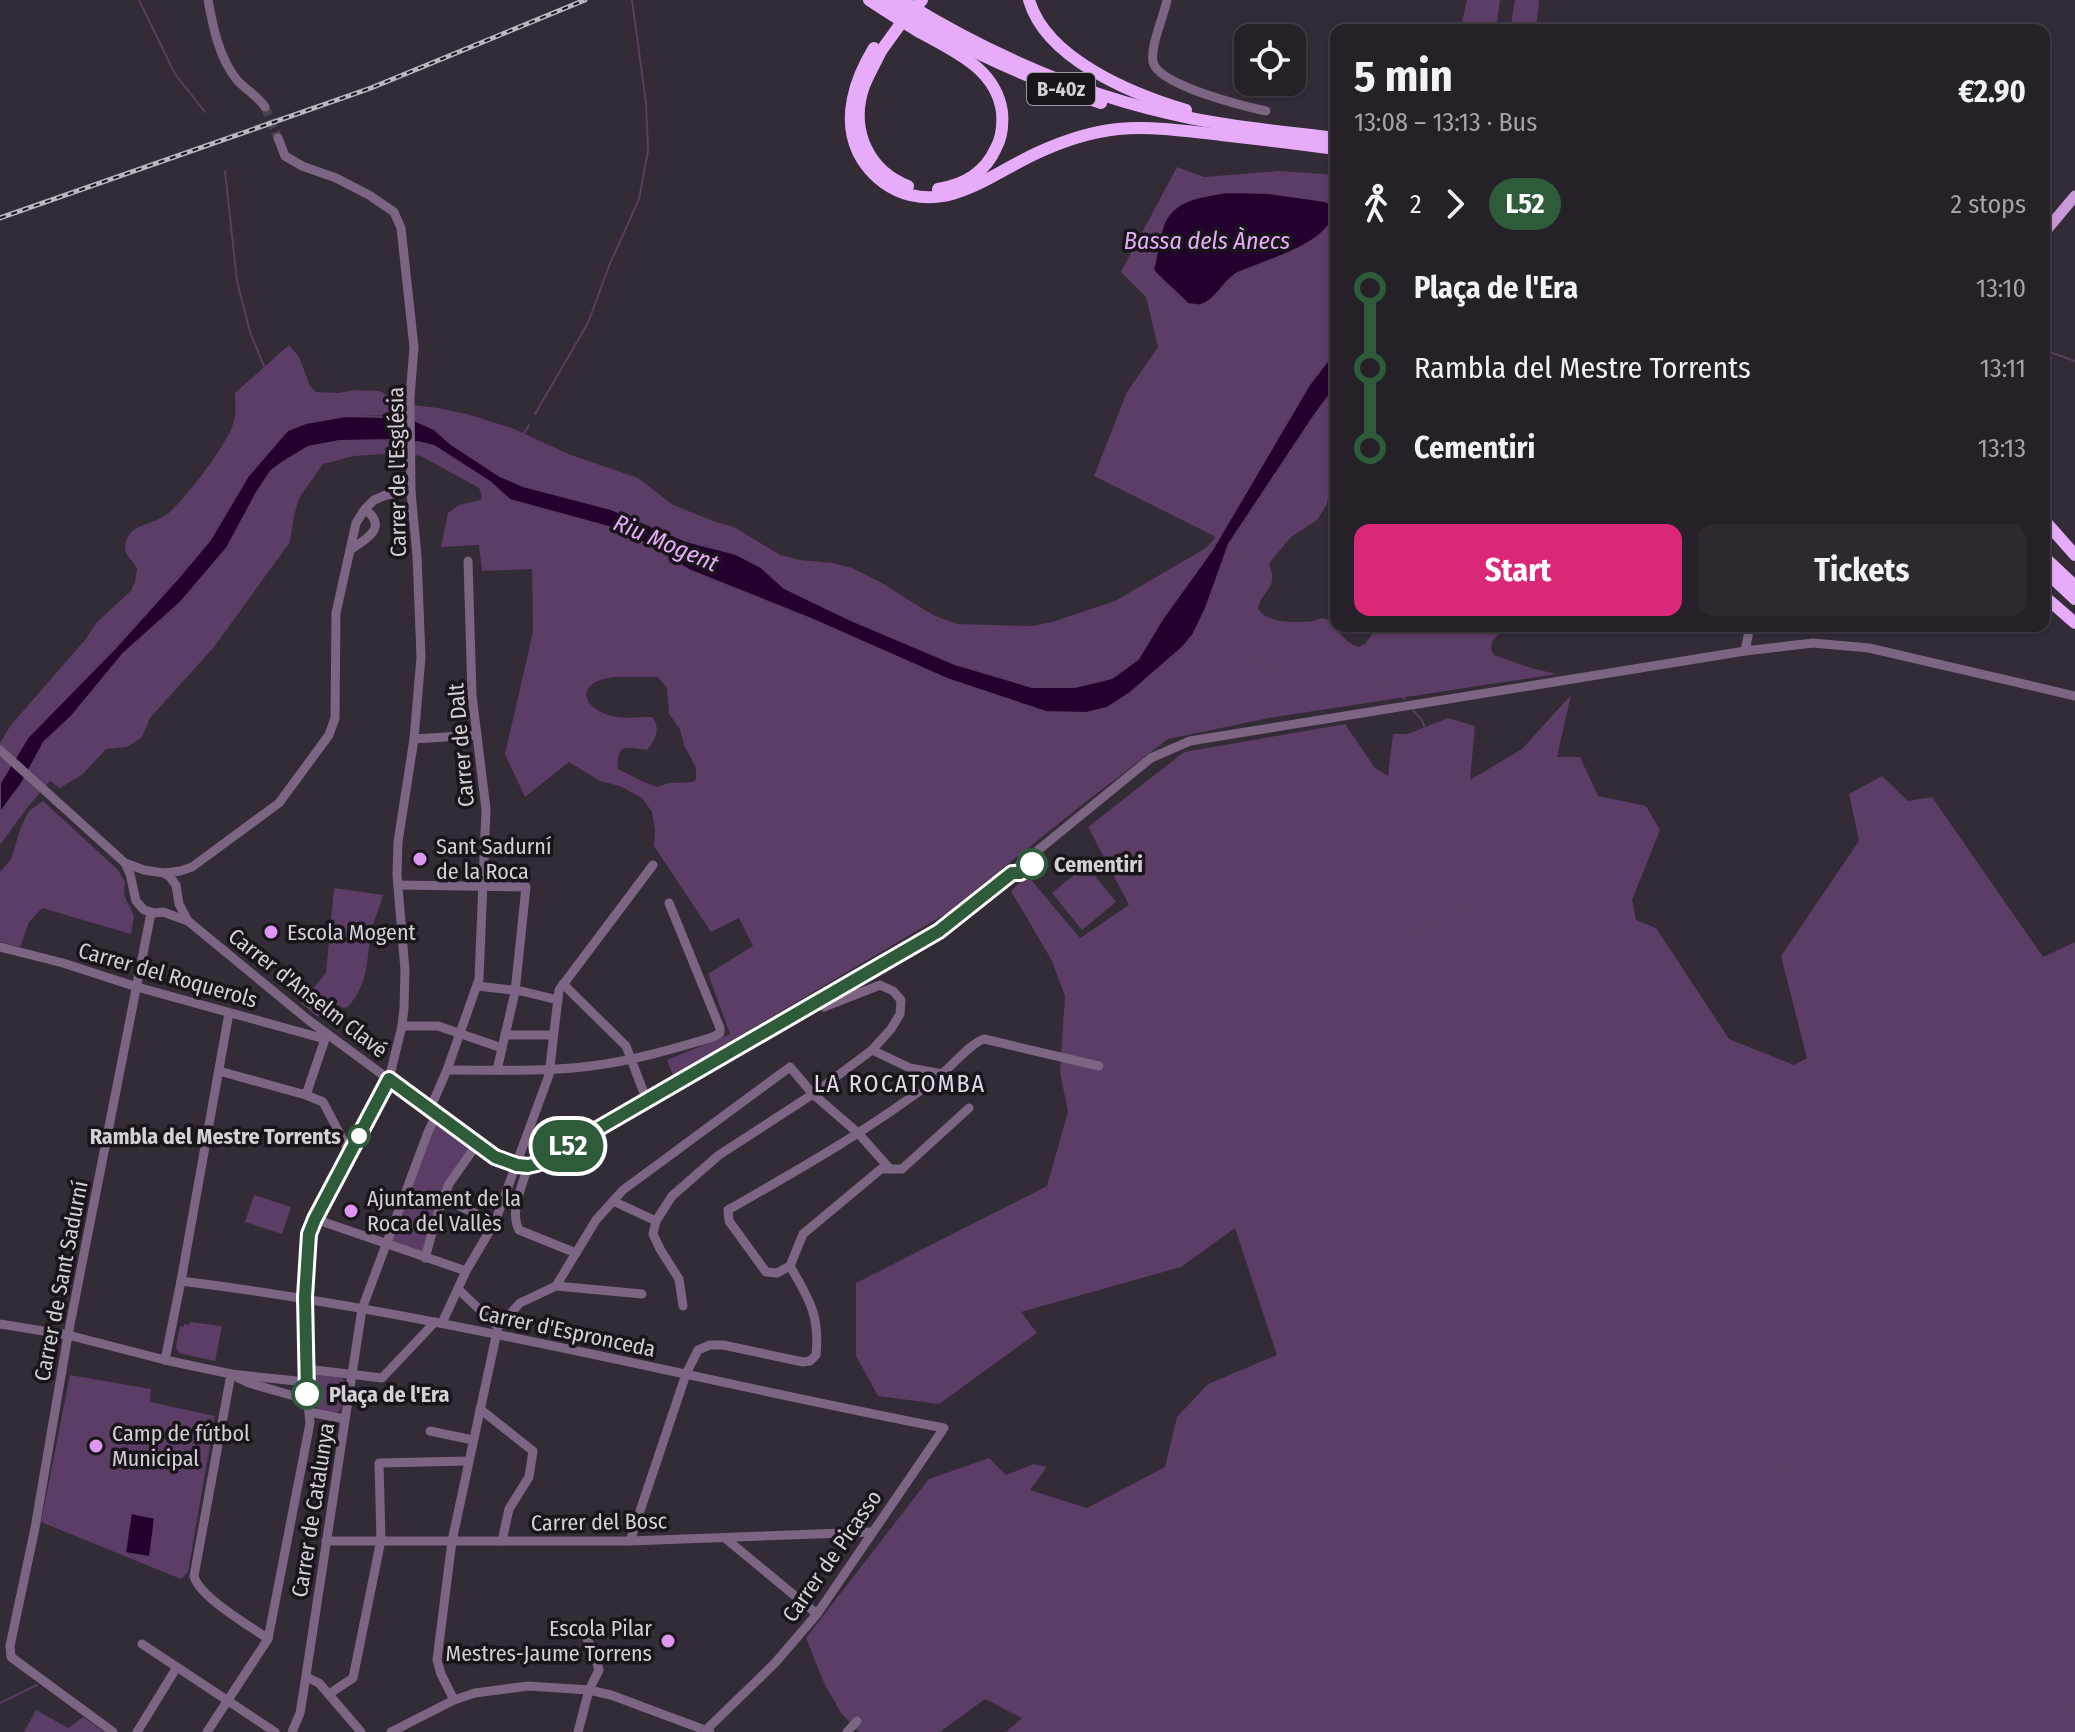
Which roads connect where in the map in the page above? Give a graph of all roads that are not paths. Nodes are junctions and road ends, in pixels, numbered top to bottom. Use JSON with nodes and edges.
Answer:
{"nodes":[{"id":1,"x":208,"y":0,"type":"edge"},
{"id":2,"x":869,"y":0,"type":"edge"},
{"id":3,"x":884,"y":0,"type":"edge"},
{"id":4,"x":901,"y":0,"type":"edge"},
{"id":5,"x":911,"y":0,"type":"edge"},
{"id":6,"x":922,"y":0,"type":"edge"},
{"id":7,"x":1029,"y":0,"type":"edge"},
{"id":8,"x":1167,"y":0,"type":"edge"},
{"id":9,"x":878,"y":50,"type":"junction"},
{"id":10,"x":265,"y":107,"type":"tunnel mouth"},
{"id":11,"x":1266,"y":111,"type":"dead end"},
{"id":12,"x":1253,"y":134,"type":"junction"},
{"id":13,"x":278,"y":138,"type":"tunnel mouth"},
{"id":14,"x":1330,"y":138,"type":"edge"},
{"id":15,"x":1330,"y":148,"type":"edge"},
{"id":16,"x":2075,"y":196,"type":"edge"},
{"id":17,"x":2050,"y":226,"type":"edge"},
{"id":18,"x":411,"y":492,"type":"junction"},
{"id":19,"x":365,"y":509,"type":"junction"},
{"id":20,"x":2050,"y":527,"type":"edge"},
{"id":21,"x":350,"y":550,"type":"junction"},
{"id":22,"x":2075,"y":555,"type":"edge"},
{"id":23,"x":468,"y":561,"type":"dead end"},
{"id":24,"x":2050,"y":563,"type":"edge"},
{"id":25,"x":2050,"y":576,"type":"edge"},
{"id":26,"x":2075,"y":586,"type":"edge"},
{"id":27,"x":2075,"y":599,"type":"edge"},
{"id":28,"x":2050,"y":601,"type":"edge"},
{"id":29,"x":2075,"y":623,"type":"edge"},
{"id":30,"x":1749,"y":632,"type":"edge"},
{"id":31,"x":1745,"y":651,"type":"junction"},
{"id":32,"x":2075,"y":696,"type":"edge"},
{"id":33,"x":477,"y":735,"type":"junction"},
{"id":34,"x":414,"y":739,"type":"junction"},
{"id":35,"x":3,"y":752,"type":"edge"},
{"id":36,"x":125,"y":863,"type":"junction"},
{"id":37,"x":653,"y":865,"type":"dead end"},
{"id":38,"x":192,"y":867,"type":"junction"},
{"id":39,"x":151,"y":872,"type":"junction"},
{"id":40,"x":164,"y":873,"type":"junction"},
{"id":41,"x":398,"y":880,"type":"junction"},
{"id":42,"x":482,"y":885,"type":"junction"},
{"id":43,"x":135,"y":890,"type":"junction"},
{"id":44,"x":176,"y":892,"type":"junction"},
{"id":45,"x":669,"y":903,"type":"dead end"},
{"id":46,"x":163,"y":912,"type":"junction"},
{"id":47,"x":151,"y":913,"type":"junction"},
{"id":48,"x":188,"y":921,"type":"junction"},
{"id":49,"x":0,"y":947,"type":"edge"},
{"id":50,"x":563,"y":984,"type":"junction"},
{"id":51,"x":477,"y":986,"type":"junction"},
{"id":52,"x":137,"y":987,"type":"junction"},
{"id":53,"x":515,"y":992,"type":"junction"},
{"id":54,"x":558,"y":1000,"type":"junction"},
{"id":55,"x":820,"y":1002,"type":"junction"},
{"id":56,"x":229,"y":1013,"type":"junction"},
{"id":57,"x":402,"y":1026,"type":"junction"},
{"id":58,"x":460,"y":1033,"type":"junction"},
{"id":59,"x":505,"y":1035,"type":"junction"},
{"id":60,"x":553,"y":1035,"type":"junction"},
{"id":61,"x":326,"y":1036,"type":"junction"},
{"id":62,"x":502,"y":1048,"type":"junction"},
{"id":63,"x":872,"y":1050,"type":"junction"},
{"id":64,"x":630,"y":1058,"type":"junction"},
{"id":65,"x":1099,"y":1066,"type":"dead end"},
{"id":66,"x":549,"y":1068,"type":"junction"},
{"id":67,"x":447,"y":1070,"type":"junction"},
{"id":68,"x":497,"y":1070,"type":"junction"},
{"id":69,"x":219,"y":1071,"type":"junction"},
{"id":70,"x":942,"y":1074,"type":"junction"},
{"id":71,"x":389,"y":1079,"type":"junction"},
{"id":72,"x":813,"y":1094,"type":"junction"},
{"id":73,"x":306,"y":1095,"type":"junction"},
{"id":74,"x":647,"y":1101,"type":"junction"},
{"id":75,"x":969,"y":1108,"type":"dead end"},
{"id":76,"x":434,"y":1111,"type":"junction"},
{"id":77,"x":858,"y":1133,"type":"junction"},
{"id":78,"x":477,"y":1144,"type":"junction"},
{"id":79,"x":350,"y":1153,"type":"junction"},
{"id":80,"x":522,"y":1165,"type":"junction"},
{"id":81,"x":890,"y":1169,"type":"junction"},
{"id":82,"x":443,"y":1199,"type":"junction"},
{"id":83,"x":613,"y":1201,"type":"junction"},
{"id":84,"x":315,"y":1219,"type":"junction"},
{"id":85,"x":656,"y":1221,"type":"junction"},
{"id":86,"x":495,"y":1222,"type":"junction"},
{"id":87,"x":386,"y":1244,"type":"junction"},
{"id":88,"x":576,"y":1253,"type":"junction"},
{"id":89,"x":425,"y":1258,"type":"junction"},
{"id":90,"x":790,"y":1266,"type":"junction"},
{"id":91,"x":466,"y":1271,"type":"junction"},
{"id":92,"x":181,"y":1281,"type":"junction"},
{"id":93,"x":556,"y":1286,"type":"junction"},
{"id":94,"x":458,"y":1289,"type":"junction"},
{"id":95,"x":642,"y":1294,"type":"dead end"},
{"id":96,"x":305,"y":1297,"type":"junction"},
{"id":97,"x":683,"y":1306,"type":"dead end"},
{"id":98,"x":362,"y":1309,"type":"junction"},
{"id":99,"x":438,"y":1323,"type":"junction"},
{"id":100,"x":0,"y":1324,"type":"edge"},
{"id":101,"x":497,"y":1330,"type":"junction"},
{"id":102,"x":68,"y":1335,"type":"junction"},
{"id":103,"x":165,"y":1360,"type":"junction"},
{"id":104,"x":306,"y":1369,"type":"junction"},
{"id":105,"x":352,"y":1373,"type":"junction"},
{"id":106,"x":231,"y":1374,"type":"junction"},
{"id":107,"x":686,"y":1374,"type":"junction"},
{"id":108,"x":306,"y":1382,"type":"junction"},
{"id":109,"x":307,"y":1398,"type":"junction"},
{"id":110,"x":480,"y":1409,"type":"junction"},
{"id":111,"x":309,"y":1412,"type":"junction"},
{"id":112,"x":345,"y":1422,"type":"junction"},
{"id":113,"x":944,"y":1428,"type":"joint"},
{"id":114,"x":430,"y":1431,"type":"dead end"},
{"id":115,"x":473,"y":1440,"type":"junction"},
{"id":116,"x":468,"y":1461,"type":"junction"},
{"id":117,"x":871,"y":1532,"type":"junction"},
{"id":118,"x":725,"y":1538,"type":"junction"},
{"id":119,"x":381,"y":1540,"type":"junction"},
{"id":120,"x":326,"y":1541,"type":"junction"},
{"id":121,"x":452,"y":1541,"type":"junction"},
{"id":122,"x":502,"y":1541,"type":"junction"},
{"id":123,"x":630,"y":1541,"type":"junction"},
{"id":124,"x":817,"y":1614,"type":"junction"},
{"id":125,"x":268,"y":1639,"type":"junction"},
{"id":126,"x":587,"y":1639,"type":"dead end"},
{"id":127,"x":142,"y":1644,"type":"dead end"},
{"id":128,"x":177,"y":1667,"type":"junction"},
{"id":129,"x":306,"y":1677,"type":"junction"},
{"id":130,"x":589,"y":1690,"type":"junction"},
{"id":131,"x":329,"y":1694,"type":"junction"},
{"id":132,"x":454,"y":1700,"type":"junction"},
{"id":133,"x":227,"y":1701,"type":"junction"},
{"id":134,"x":857,"y":1721,"type":"dead end"},
{"id":135,"x":708,"y":1731,"type":"edge"},
{"id":136,"x":113,"y":1732,"type":"edge"},
{"id":137,"x":137,"y":1732,"type":"edge"},
{"id":138,"x":207,"y":1732,"type":"edge"},
{"id":139,"x":275,"y":1732,"type":"edge"},
{"id":140,"x":292,"y":1732,"type":"edge"},
{"id":141,"x":361,"y":1732,"type":"edge"},
{"id":142,"x":391,"y":1732,"type":"edge"},
{"id":143,"x":578,"y":1732,"type":"edge"},
{"id":144,"x":847,"y":1732,"type":"edge"}],
"edges":[{"from":1,"to":10,"type":"street"},
{"from":2,"to":9,"type":"highway"},
{"from":3,"to":12,"type":"highway","number":"B-40z"},
{"from":4,"to":12,"type":"highway","number":"B-40z"},
{"from":5,"to":9,"type":"highway"},
{"from":6,"to":9,"type":"highway","bridge":true},
{"from":7,"to":12,"type":"highway"},
{"from":8,"to":11,"type":"street"},
{"from":9,"to":12,"type":"highway"},
{"from":12,"to":14,"type":"highway"},
{"from":12,"to":15,"type":"highway"},
{"from":13,"to":18,"type":"street","name":"Carrer de l'Església"},
{"from":16,"to":17,"type":"main road"},
{"from":18,"to":19,"type":"street"},
{"from":18,"to":34,"type":"street","name":"Carrer de l'Església"},
{"from":19,"to":21,"type":"street"},
{"from":19,"to":21,"type":"street"},
{"from":20,"to":22,"type":"highway"},
{"from":21,"to":38,"type":"street"},
{"from":23,"to":33,"type":"street","name":"Carrer de Dalt"},
{"from":24,"to":26,"type":"highway"},
{"from":25,"to":27,"type":"highway"},
{"from":28,"to":29,"type":"highway"},
{"from":30,"to":31,"type":"street"},
{"from":31,"to":32,"type":"street"},
{"from":31,"to":55,"type":"street"},
{"from":33,"to":34,"type":"street"},
{"from":33,"to":42,"type":"street","name":"Carrer de Dalt"},
{"from":34,"to":41,"type":"street","name":"Carrer de l'Església"},
{"from":35,"to":36,"type":"street"},
{"from":36,"to":39,"type":"street"},
{"from":36,"to":43,"type":"street"},
{"from":37,"to":50,"type":"street"},
{"from":38,"to":40,"type":"street"},
{"from":38,"to":44,"type":"street"},
{"from":39,"to":40,"type":"street"},
{"from":39,"to":43,"type":"street"},
{"from":40,"to":44,"type":"street"},
{"from":41,"to":42,"type":"street"},
{"from":41,"to":57,"type":"street","name":"Carrer de l'Església"},
{"from":42,"to":51,"type":"street","name":"Carrer de Dalt"},
{"from":42,"to":53,"type":"street"},
{"from":43,"to":47,"type":"street"},
{"from":44,"to":46,"type":"street"},
{"from":44,"to":48,"type":"street"},
{"from":45,"to":64,"type":"street"},
{"from":46,"to":47,"type":"street"},
{"from":46,"to":48,"type":"street"},
{"from":47,"to":52,"type":"street","name":"Carrer de Sant Sadurní"},
{"from":48,"to":61,"type":"street","name":"Carrer d'Anselm Clavé"},
{"from":49,"to":52,"type":"street","name":"Carrer del Roquerols"},
{"from":50,"to":54,"type":"street"},
{"from":50,"to":64,"type":"street"},
{"from":51,"to":53,"type":"street"},
{"from":51,"to":58,"type":"street","name":"Carrer de Dalt"},
{"from":52,"to":56,"type":"street","name":"Carrer del Roquerols"},
{"from":52,"to":102,"type":"street","name":"Carrer de Sant Sadurní"},
{"from":53,"to":54,"type":"street"},
{"from":53,"to":59,"type":"street"},
{"from":54,"to":60,"type":"street"},
{"from":55,"to":63,"type":"street"},
{"from":55,"to":74,"type":"street"},
{"from":56,"to":61,"type":"street","name":"Carrer del Roquerols"},
{"from":56,"to":69,"type":"street"},
{"from":57,"to":58,"type":"street"},
{"from":57,"to":71,"type":"street","name":"Carrer de l'Església"},
{"from":58,"to":62,"type":"street"},
{"from":58,"to":67,"type":"street","name":"Carrer de Dalt"},
{"from":59,"to":60,"type":"street"},
{"from":59,"to":62,"type":"street"},
{"from":60,"to":66,"type":"street"},
{"from":61,"to":71,"type":"street","name":"Carrer d'Anselm Clavé"},
{"from":61,"to":73,"type":"street"},
{"from":62,"to":68,"type":"street"},
{"from":63,"to":70,"type":"street"},
{"from":63,"to":72,"type":"street"},
{"from":64,"to":66,"type":"street"},
{"from":64,"to":74,"type":"street"},
{"from":65,"to":70,"type":"street"},
{"from":66,"to":68,"type":"street"},
{"from":66,"to":80,"type":"street"},
{"from":67,"to":68,"type":"street"},
{"from":67,"to":76,"type":"street","name":"Carrer de Dalt"},
{"from":69,"to":73,"type":"street"},
{"from":69,"to":92,"type":"street"},
{"from":70,"to":77,"type":"street"},
{"from":71,"to":76,"type":"street","name":"Carrer d'Anselm Clavé"},
{"from":71,"to":79,"type":"street","name":"Carrer de l'Església"},
{"from":72,"to":77,"type":"street"},
{"from":72,"to":83,"type":"street"},
{"from":72,"to":85,"type":"street"},
{"from":73,"to":79,"type":"street"},
{"from":74,"to":80,"type":"street"},
{"from":75,"to":81,"type":"street"},
{"from":76,"to":78,"type":"street","name":"Carrer d'Anselm Clavé"},
{"from":76,"to":87,"type":"street","name":"Carrer de Catalunya"},
{"from":77,"to":81,"type":"street"},
{"from":77,"to":90,"type":"street"},
{"from":78,"to":80,"type":"street","name":"Carrer d'Anselm Clavé"},
{"from":78,"to":82,"type":"street"},
{"from":79,"to":84,"type":"street","name":"Carrer de l'Església"},
{"from":80,"to":86,"type":"street"},
{"from":80,"to":88,"type":"street"},
{"from":81,"to":90,"type":"street"},
{"from":82,"to":86,"type":"street"},
{"from":82,"to":89,"type":"street"},
{"from":83,"to":85,"type":"street"},
{"from":83,"to":88,"type":"street"},
{"from":84,"to":87,"type":"street"},
{"from":84,"to":96,"type":"street","name":"Carrer de l'Església"},
{"from":85,"to":97,"type":"street"},
{"from":86,"to":91,"type":"street"},
{"from":87,"to":89,"type":"street"},
{"from":87,"to":98,"type":"street","name":"Carrer de Catalunya"},
{"from":88,"to":93,"type":"street"},
{"from":89,"to":91,"type":"street"},
{"from":90,"to":107,"type":"street"},
{"from":91,"to":94,"type":"street"},
{"from":92,"to":96,"type":"street","name":"Carrer d'Espronceda"},
{"from":92,"to":103,"type":"street"},
{"from":93,"to":95,"type":"street"},
{"from":93,"to":101,"type":"street"},
{"from":94,"to":99,"type":"street"},
{"from":94,"to":101,"type":"street"},
{"from":96,"to":98,"type":"street","name":"Carrer d'Espronceda"},
{"from":96,"to":104,"type":"street","name":"Carrer de l'Església"},
{"from":98,"to":99,"type":"street","name":"Carrer d'Espronceda"},
{"from":98,"to":105,"type":"street","name":"Carrer de Catalunya"},
{"from":99,"to":101,"type":"street","name":"Carrer d'Espronceda"},
{"from":99,"to":105,"type":"street"},
{"from":100,"to":102,"type":"street"},
{"from":101,"to":107,"type":"street","name":"Carrer d'Espronceda"},
{"from":101,"to":110,"type":"street"},
{"from":102,"to":103,"type":"street"},
{"from":102,"to":136,"type":"street","name":"Carrer de Sant Sadurní"},
{"from":103,"to":106,"type":"street"},
{"from":104,"to":105,"type":"street"},
{"from":104,"to":108,"type":"street","name":"Carrer de l'Església"},
{"from":105,"to":112,"type":"street","name":"Carrer de Catalunya"},
{"from":106,"to":108,"type":"street"},
{"from":106,"to":109,"type":"street"},
{"from":106,"to":125,"type":"street"},
{"from":107,"to":113,"type":"street","name":"Carrer d'Espronceda"},
{"from":107,"to":123,"type":"street"},
{"from":108,"to":109,"type":"street","name":"Carrer de l'Església"},
{"from":109,"to":111,"type":"street","name":"Carrer de l'Església"},
{"from":110,"to":115,"type":"street"},
{"from":110,"to":122,"type":"street"},
{"from":111,"to":112,"type":"street"},
{"from":111,"to":125,"type":"street","name":"Carrer de l'Església"},
{"from":112,"to":120,"type":"street","name":"Carrer de Catalunya"},
{"from":113,"to":117,"type":"street","name":"Carrer de Picasso"},
{"from":114,"to":115,"type":"street"},
{"from":115,"to":116,"type":"street"},
{"from":116,"to":119,"type":"street"},
{"from":116,"to":121,"type":"street"},
{"from":117,"to":118,"type":"street","name":"Carrer del Bosc"},
{"from":117,"to":124,"type":"street","name":"Carrer de Picasso"},
{"from":118,"to":123,"type":"street","name":"Carrer del Bosc"},
{"from":118,"to":124,"type":"street"},
{"from":119,"to":120,"type":"street","name":"Carrer del Bosc"},
{"from":119,"to":121,"type":"street","name":"Carrer del Bosc"},
{"from":119,"to":131,"type":"street"},
{"from":120,"to":129,"type":"street","name":"Carrer de Catalunya"},
{"from":121,"to":122,"type":"street","name":"Carrer del Bosc"},
{"from":121,"to":132,"type":"street"},
{"from":122,"to":123,"type":"street","name":"Carrer del Bosc"},
{"from":124,"to":135,"type":"street","name":"Carrer de Picasso"},
{"from":125,"to":133,"type":"street"},
{"from":126,"to":130,"type":"street"},
{"from":127,"to":128,"type":"street"},
{"from":128,"to":133,"type":"street"},
{"from":128,"to":137,"type":"street"},
{"from":129,"to":131,"type":"street"},
{"from":129,"to":140,"type":"street","name":"Carrer de Catalunya"},
{"from":130,"to":132,"type":"street"},
{"from":130,"to":135,"type":"street"},
{"from":130,"to":143,"type":"street"},
{"from":131,"to":141,"type":"street"},
{"from":132,"to":142,"type":"street"},
{"from":133,"to":138,"type":"street"},
{"from":133,"to":139,"type":"street"},
{"from":134,"to":144,"type":"street"}]}
